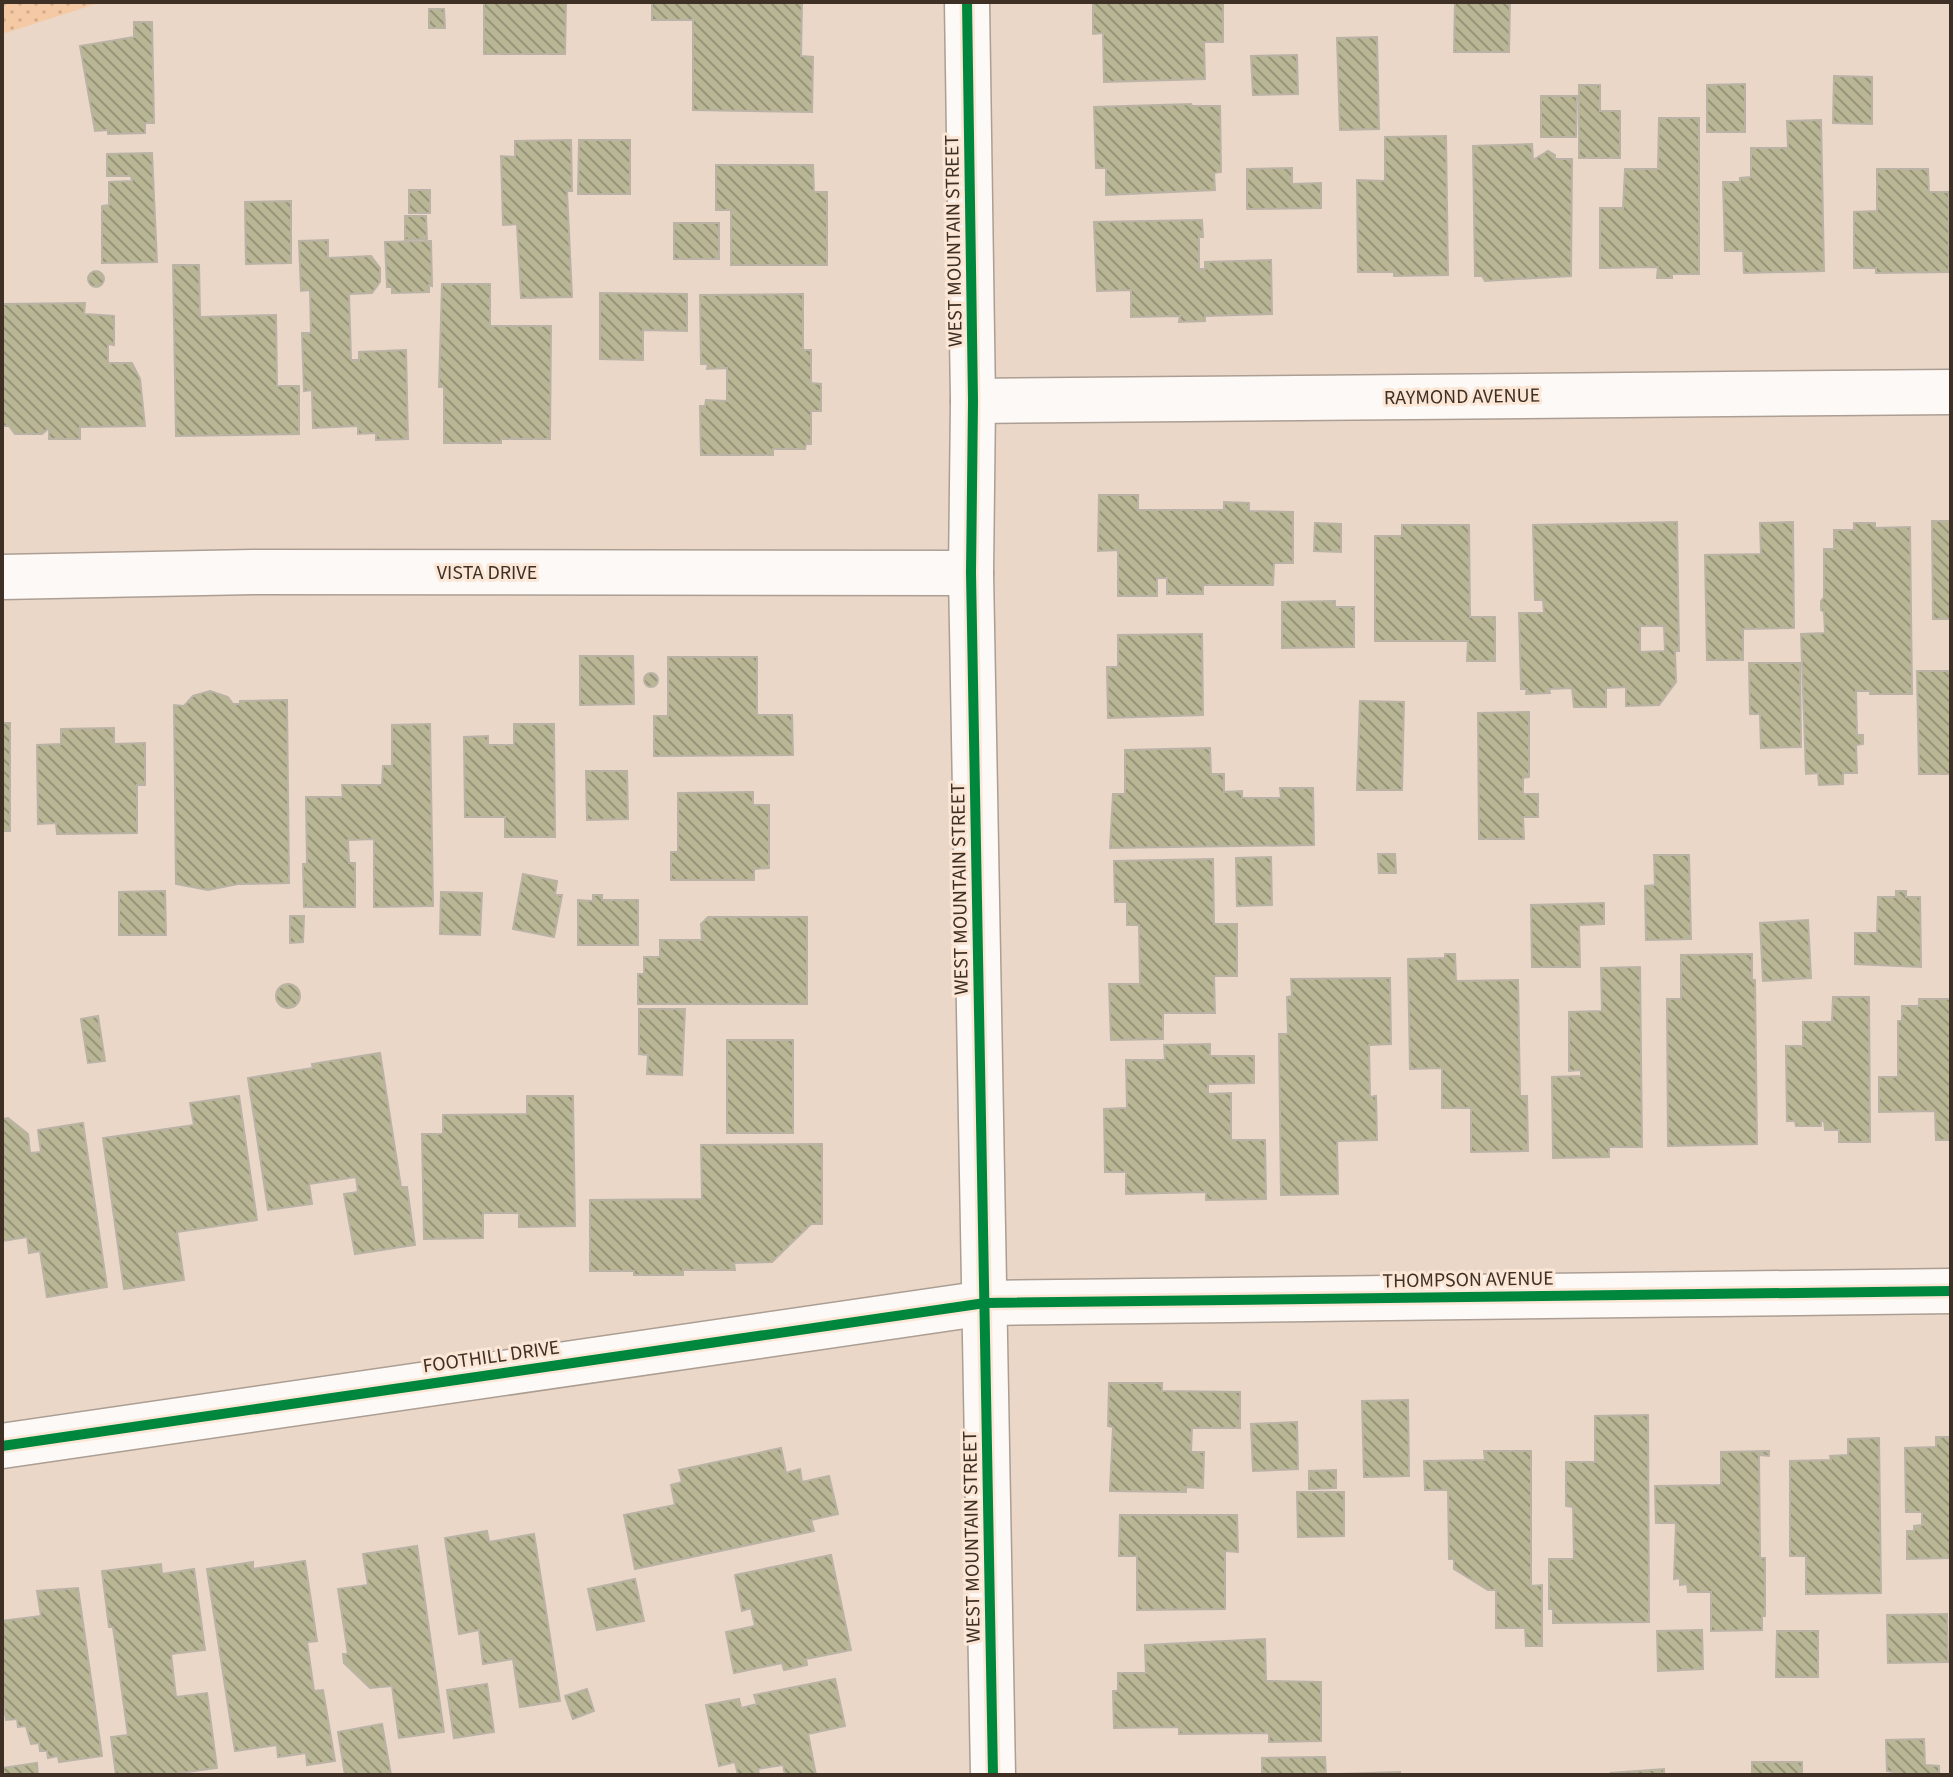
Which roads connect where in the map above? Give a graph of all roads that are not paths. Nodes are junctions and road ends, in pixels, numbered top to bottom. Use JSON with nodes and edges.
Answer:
{"nodes":[{"id":1,"x":967,"y":2,"type":"edge"},
{"id":2,"x":1951,"y":392,"type":"edge"},
{"id":3,"x":973,"y":401,"type":"junction"},
{"id":4,"x":971,"y":573,"type":"junction"},
{"id":5,"x":2,"y":577,"type":"edge"},
{"id":6,"x":1951,"y":1291,"type":"edge"},
{"id":7,"x":985,"y":1303,"type":"junction"},
{"id":8,"x":2,"y":1446,"type":"edge"},
{"id":9,"x":993,"y":1775,"type":"edge"}],
"edges":[{"from":1,"to":3,"type":"street","name":"WEST MOUNTAIN STREET"},
{"from":2,"to":3,"type":"street","name":"RAYMOND AVENUE"},
{"from":3,"to":4,"type":"street","name":"WEST MOUNTAIN STREET"},
{"from":4,"to":5,"type":"street","name":"VISTA DRIVE"},
{"from":4,"to":7,"type":"street","name":"WEST MOUNTAIN STREET"},
{"from":6,"to":7,"type":"street","name":"THOMPSON AVENUE"},
{"from":7,"to":8,"type":"street","name":"FOOTHILL DRIVE"},
{"from":7,"to":9,"type":"street","name":"WEST MOUNTAIN STREET"}]}
